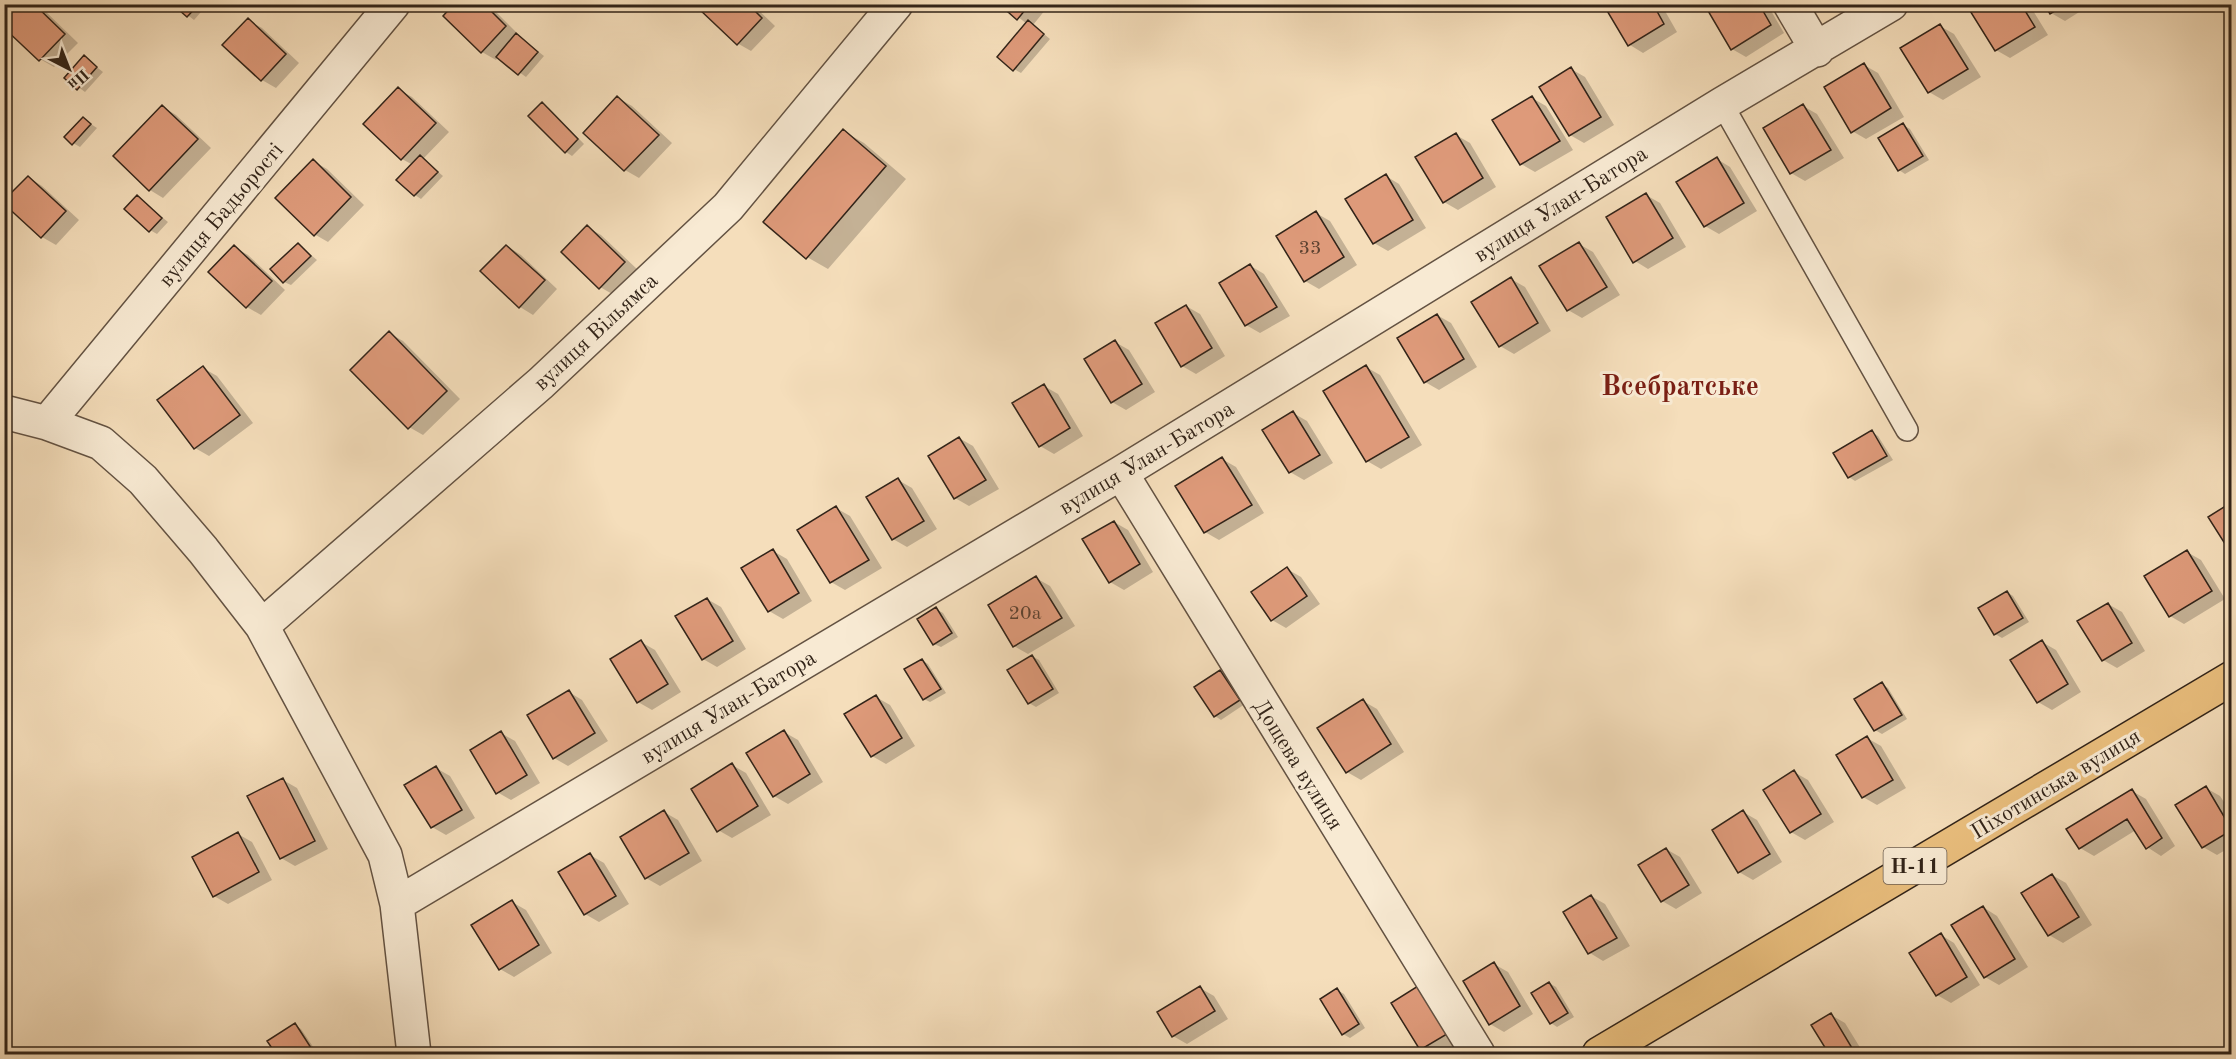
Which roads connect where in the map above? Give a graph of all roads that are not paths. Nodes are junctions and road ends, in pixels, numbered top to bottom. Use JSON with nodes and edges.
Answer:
{"nodes":[{"id":1,"x":393,"y":4,"type":"edge"},
{"id":2,"x":896,"y":4,"type":"edge"},
{"id":3,"x":1790,"y":4,"type":"edge"},
{"id":4,"x":1891,"y":4,"type":"edge"},
{"id":5,"x":1817,"y":50,"type":"junction"},
{"id":6,"x":1722,"y":104,"type":"junction"},
{"id":7,"x":4,"y":412,"type":"edge"},
{"id":8,"x":47,"y":423,"type":"junction"},
{"id":9,"x":1907,"y":430,"type":"dead end"},
{"id":10,"x":1121,"y":473,"type":"junction"},
{"id":11,"x":262,"y":626,"type":"junction"},
{"id":12,"x":2232,"y":678,"type":"edge"},
{"id":13,"x":397,"y":904,"type":"junction"},
{"id":14,"x":414,"y":1054,"type":"edge"},
{"id":15,"x":1478,"y":1054,"type":"edge"},
{"id":16,"x":1599,"y":1054,"type":"edge"}],
"edges":[{"from":1,"to":8,"type":"street","name":"вулиця Бадьорості"},
{"from":2,"to":11,"type":"street","name":"вулиця Вільямса"},
{"from":3,"to":5,"type":"street"},
{"from":4,"to":5,"type":"street","name":"вулиця Улан-Батора"},
{"from":5,"to":6,"type":"street","name":"вулиця Улан-Батора"},
{"from":6,"to":9,"type":"lane"},
{"from":6,"to":10,"type":"street","name":"вулиця Улан-Батора"},
{"from":7,"to":8,"type":"street"},
{"from":8,"to":11,"type":"street"},
{"from":10,"to":13,"type":"street","name":"вулиця Улан-Батора"},
{"from":10,"to":15,"type":"street","name":"Дощева вулиця"},
{"from":11,"to":13,"type":"street"},
{"from":12,"to":16,"type":"main road","name":"Піхотинська вулиця","number":"Н-11"},
{"from":13,"to":14,"type":"street"}]}
